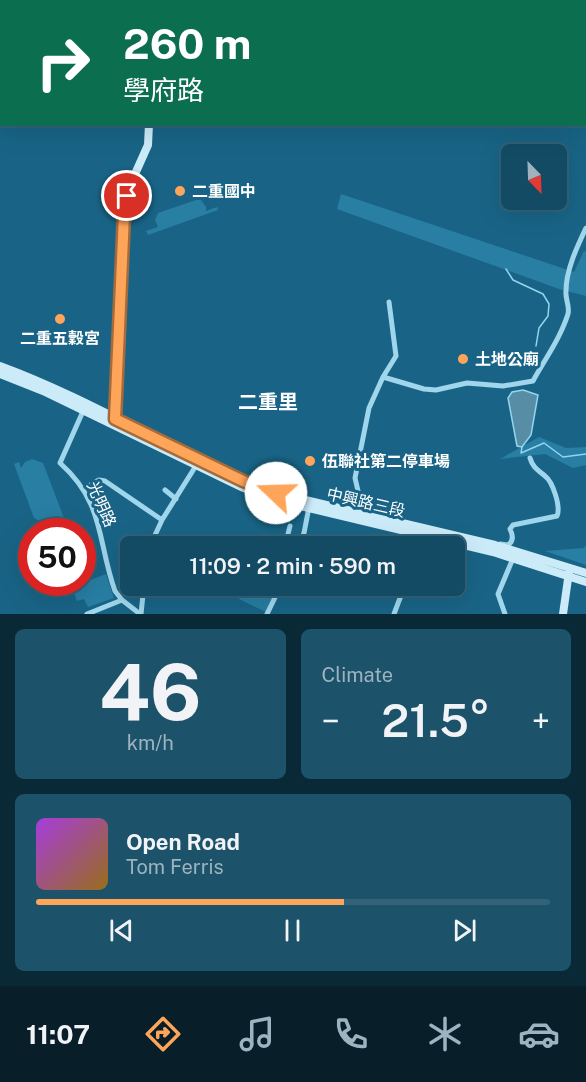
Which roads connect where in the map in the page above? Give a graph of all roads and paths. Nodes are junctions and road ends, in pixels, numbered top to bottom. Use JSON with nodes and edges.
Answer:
{"nodes":[{"id":1,"x":149,"y":126,"type":"edge"},
{"id":2,"x":586,"y":228,"type":"edge"},
{"id":3,"x":389,"y":302,"type":"dead end"},
{"id":4,"x":0,"y":366,"type":"edge"},
{"id":5,"x":0,"y":374,"type":"edge"},
{"id":6,"x":383,"y":376,"type":"junction"},
{"id":7,"x":85,"y":408,"type":"junction"},
{"id":8,"x":113,"y":422,"type":"junction"},
{"id":9,"x":530,"y":458,"type":"dead end"},
{"id":10,"x":198,"y":463,"type":"junction"},
{"id":11,"x":83,"y":489,"type":"junction"},
{"id":12,"x":165,"y":490,"type":"dead end"},
{"id":13,"x":176,"y":498,"type":"junction"},
{"id":14,"x":310,"y":506,"type":"junction"},
{"id":15,"x":357,"y":516,"type":"junction"},
{"id":16,"x":162,"y":520,"type":"junction"},
{"id":17,"x":290,"y":526,"type":"dead end"},
{"id":18,"x":423,"y":532,"type":"junction"},
{"id":19,"x":155,"y":536,"type":"edge"},
{"id":20,"x":288,"y":536,"type":"edge"},
{"id":21,"x":303,"y":536,"type":"edge"},
{"id":22,"x":422,"y":536,"type":"edge"},
{"id":23,"x":494,"y":548,"type":"junction"},
{"id":24,"x":514,"y":555,"type":"junction"},
{"id":25,"x":570,"y":568,"type":"junction"},
{"id":26,"x":586,"y":573,"type":"edge"},
{"id":27,"x":568,"y":576,"type":"junction"},
{"id":28,"x":586,"y":582,"type":"edge"},
{"id":29,"x":143,"y":596,"type":"edge"},
{"id":30,"x":276,"y":596,"type":"edge"},
{"id":31,"x":401,"y":596,"type":"edge"},
{"id":32,"x":122,"y":600,"type":"junction"},
{"id":33,"x":87,"y":614,"type":"edge"},
{"id":34,"x":141,"y":614,"type":"edge"},
{"id":35,"x":267,"y":614,"type":"edge"},
{"id":36,"x":394,"y":614,"type":"edge"},
{"id":37,"x":505,"y":614,"type":"edge"},
{"id":38,"x":563,"y":614,"type":"edge"}],
"edges":[{"from":1,"to":8,"type":"main road"},
{"from":2,"to":6,"type":"street"},
{"from":3,"to":6,"type":"street"},
{"from":4,"to":7,"type":"main road","name":"中興路三段"},
{"from":5,"to":7,"type":"main road","name":"中興路三段"},
{"from":6,"to":15,"type":"street"},
{"from":7,"to":8,"type":"main road","name":"中興路三段"},
{"from":7,"to":11,"type":"street","name":"光明路"},
{"from":8,"to":10,"type":"main road","name":"中興路三段"},
{"from":9,"to":23,"type":"street"},
{"from":10,"to":13,"type":"street"},
{"from":10,"to":14,"type":"main road","name":"中興路三段"},
{"from":11,"to":16,"type":"street"},
{"from":11,"to":32,"type":"street","name":"光明路"},
{"from":12,"to":13,"type":"street"},
{"from":13,"to":16,"type":"street"},
{"from":14,"to":15,"type":"main road","name":"中興路三段"},
{"from":14,"to":21,"type":"street"},
{"from":15,"to":18,"type":"main road","name":"中興路三段"},
{"from":16,"to":19,"type":"street"},
{"from":17,"to":20,"type":"street"},
{"from":18,"to":22,"type":"street"},
{"from":18,"to":23,"type":"main road","name":"中興路三段"},
{"from":23,"to":24,"type":"main road","name":"中興路三段"},
{"from":24,"to":25,"type":"main road","name":"中興路三段"},
{"from":24,"to":27,"type":"main road","name":"中興路三段"},
{"from":24,"to":37,"type":"street"},
{"from":25,"to":26,"type":"main road","name":"中興路三段"},
{"from":25,"to":27,"type":"main road"},
{"from":27,"to":28,"type":"main road","name":"中興路三段"},
{"from":27,"to":38,"type":"main road"},
{"from":29,"to":34,"type":"street"},
{"from":30,"to":35,"type":"street"},
{"from":31,"to":36,"type":"street"},
{"from":32,"to":33,"type":"street"},
{"from":32,"to":34,"type":"street","name":"光明路"}]}
